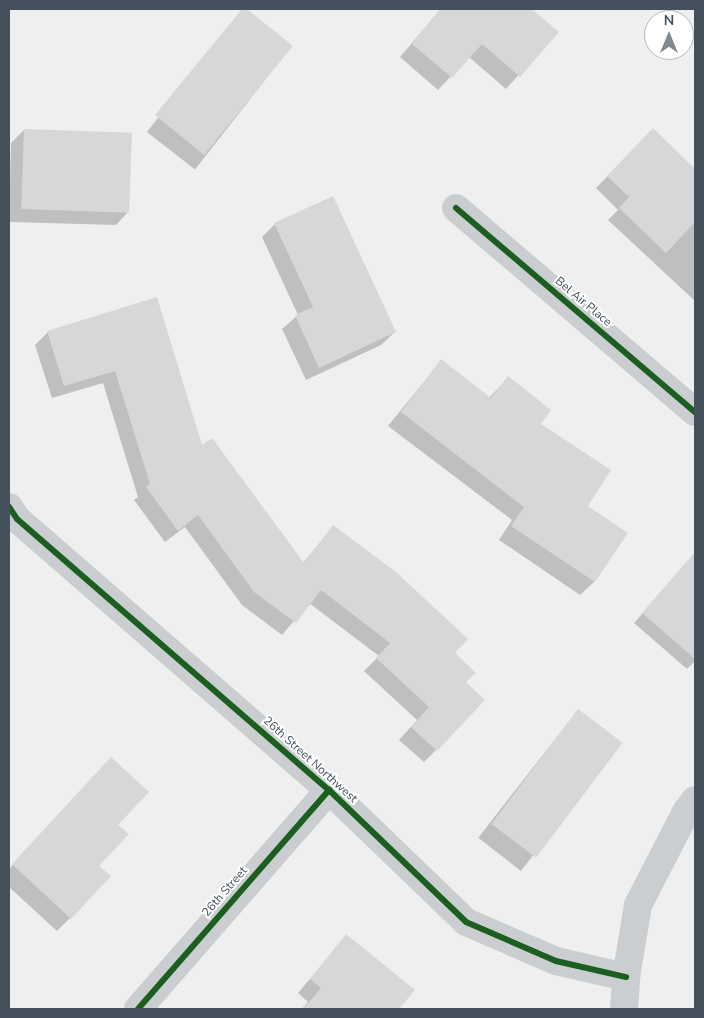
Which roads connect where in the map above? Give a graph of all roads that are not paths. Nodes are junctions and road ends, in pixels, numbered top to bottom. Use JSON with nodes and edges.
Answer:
{"nodes":[{"id":1,"x":456,"y":208,"type":"dead end"},
{"id":2,"x":695,"y":412,"type":"edge"},
{"id":3,"x":9,"y":507,"type":"edge"},
{"id":4,"x":329,"y":790,"type":"junction"},
{"id":5,"x":695,"y":800,"type":"edge"},
{"id":6,"x":626,"y":977,"type":"junction"},
{"id":7,"x":138,"y":1009,"type":"edge"},
{"id":8,"x":624,"y":1009,"type":"edge"}],
"edges":[{"from":1,"to":2,"type":"street","name":"Bel Air Place"},
{"from":3,"to":4,"type":"street","name":"26th Street Northwest"},
{"from":4,"to":6,"type":"street","name":"26th Street Northwest"},
{"from":4,"to":7,"type":"street","name":"26th Street"},
{"from":5,"to":6,"type":"street"},
{"from":6,"to":8,"type":"street"}]}
